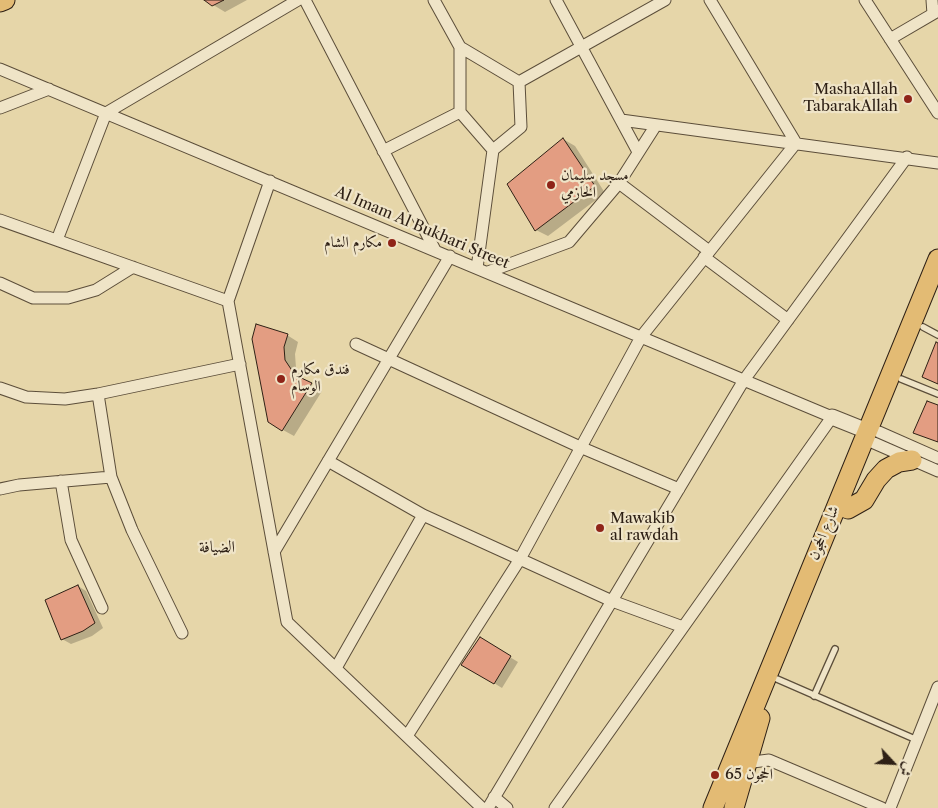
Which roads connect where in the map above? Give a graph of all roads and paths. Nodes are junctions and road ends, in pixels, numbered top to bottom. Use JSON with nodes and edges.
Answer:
{"nodes":[{"id":1,"x":5,"y":0,"type":"edge"},
{"id":2,"x":298,"y":0,"type":"edge"},
{"id":3,"x":305,"y":0,"type":"edge"},
{"id":4,"x":434,"y":0,"type":"edge"},
{"id":5,"x":556,"y":0,"type":"edge"},
{"id":6,"x":665,"y":0,"type":"edge"},
{"id":7,"x":710,"y":0,"type":"edge"},
{"id":8,"x":865,"y":0,"type":"edge"},
{"id":9,"x":932,"y":0,"type":"edge"},
{"id":10,"x":0,"y":2,"type":"edge"},
{"id":11,"x":935,"y":12,"type":"edge"},
{"id":12,"x":890,"y":39,"type":"junction"},
{"id":13,"x":460,"y":47,"type":"junction"},
{"id":14,"x":582,"y":47,"type":"junction"},
{"id":15,"x":0,"y":69,"type":"edge"},
{"id":16,"x":520,"y":82,"type":"junction"},
{"id":17,"x":49,"y":89,"type":"junction"},
{"id":18,"x":0,"y":108,"type":"edge"},
{"id":19,"x":460,"y":112,"type":"junction"},
{"id":20,"x":106,"y":113,"type":"junction"},
{"id":21,"x":938,"y":113,"type":"edge"},
{"id":22,"x":621,"y":120,"type":"junction"},
{"id":23,"x":656,"y":125,"type":"junction"},
{"id":24,"x":796,"y":143,"type":"junction"},
{"id":25,"x":494,"y":150,"type":"junction"},
{"id":26,"x":383,"y":151,"type":"junction"},
{"id":27,"x":638,"y":152,"type":"junction"},
{"id":28,"x":906,"y":157,"type":"junction"},
{"id":29,"x":938,"y":163,"type":"edge"},
{"id":30,"x":270,"y":181,"type":"junction"},
{"id":31,"x":619,"y":183,"type":"junction"},
{"id":32,"x":0,"y":220,"type":"edge"},
{"id":33,"x":57,"y":240,"type":"junction"},
{"id":34,"x":435,"y":250,"type":"junction"},
{"id":35,"x":707,"y":254,"type":"junction"},
{"id":36,"x":450,"y":256,"type":"junction"},
{"id":37,"x":938,"y":258,"type":"edge"},
{"id":38,"x":133,"y":267,"type":"junction"},
{"id":39,"x":482,"y":270,"type":"junction"},
{"id":40,"x":0,"y":283,"type":"edge"},
{"id":41,"x":938,"y":292,"type":"edge"},
{"id":42,"x":228,"y":301,"type":"junction"},
{"id":43,"x":788,"y":320,"type":"junction"},
{"id":44,"x":931,"y":331,"type":"edge"},
{"id":45,"x":641,"y":337,"type":"junction"},
{"id":46,"x":356,"y":344,"type":"dead end"},
{"id":47,"x":388,"y":359,"type":"junction"},
{"id":48,"x":240,"y":364,"type":"junction"},
{"id":49,"x":901,"y":379,"type":"junction"},
{"id":50,"x":744,"y":380,"type":"junction"},
{"id":51,"x":0,"y":388,"type":"edge"},
{"id":52,"x":98,"y":394,"type":"junction"},
{"id":53,"x":938,"y":394,"type":"edge"},
{"id":54,"x":832,"y":417,"type":"junction"},
{"id":55,"x":873,"y":435,"type":"junction"},
{"id":56,"x":580,"y":447,"type":"junction"},
{"id":57,"x":938,"y":458,"type":"edge"},
{"id":58,"x":912,"y":460,"type":"junction"},
{"id":59,"x":328,"y":461,"type":"junction"},
{"id":60,"x":938,"y":471,"type":"edge"},
{"id":61,"x":112,"y":477,"type":"junction"},
{"id":62,"x":61,"y":481,"type":"junction"},
{"id":63,"x":0,"y":489,"type":"edge"},
{"id":64,"x":679,"y":489,"type":"junction"},
{"id":65,"x":848,"y":509,"type":"junction"},
{"id":66,"x":423,"y":515,"type":"junction"},
{"id":67,"x":274,"y":552,"type":"junction"},
{"id":68,"x":520,"y":559,"type":"junction"},
{"id":69,"x":612,"y":601,"type":"junction"},
{"id":70,"x":102,"y":608,"type":"dead end"},
{"id":71,"x":683,"y":627,"type":"junction"},
{"id":72,"x":182,"y":633,"type":"dead end"},
{"id":73,"x":835,"y":649,"type":"dead end"},
{"id":74,"x":336,"y":668,"type":"junction"},
{"id":75,"x":777,"y":679,"type":"junction"},
{"id":76,"x":938,"y":687,"type":"edge"},
{"id":77,"x":814,"y":696,"type":"junction"},
{"id":78,"x":407,"y":736,"type":"junction"},
{"id":79,"x":917,"y":740,"type":"junction"},
{"id":80,"x":746,"y":763,"type":"junction"},
{"id":81,"x":494,"y":798,"type":"junction"},
{"id":82,"x":482,"y":808,"type":"edge"},
{"id":83,"x":488,"y":808,"type":"edge"},
{"id":84,"x":507,"y":808,"type":"edge"},
{"id":85,"x":556,"y":808,"type":"edge"},
{"id":86,"x":713,"y":808,"type":"edge"},
{"id":87,"x":734,"y":808,"type":"edge"},
{"id":88,"x":882,"y":808,"type":"edge"},
{"id":89,"x":890,"y":808,"type":"edge"}],
"edges":[{"from":1,"to":10,"type":"main road"},
{"from":2,"to":20,"type":"street"},
{"from":3,"to":26,"type":"street"},
{"from":4,"to":13,"type":"street"},
{"from":5,"to":14,"type":"street"},
{"from":6,"to":14,"type":"street"},
{"from":7,"to":24,"type":"street"},
{"from":8,"to":12,"type":"street"},
{"from":9,"to":11,"type":"street"},
{"from":11,"to":12,"type":"street"},
{"from":12,"to":21,"type":"street"},
{"from":13,"to":16,"type":"street"},
{"from":13,"to":19,"type":"street"},
{"from":14,"to":16,"type":"street"},
{"from":14,"to":22,"type":"street"},
{"from":15,"to":17,"type":"street","name":"Al Imam Al Bukhari Street"},
{"from":16,"to":25,"type":"street"},
{"from":17,"to":18,"type":"street"},
{"from":17,"to":20,"type":"street","name":"Al Imam Al Bukhari Street"},
{"from":19,"to":25,"type":"street"},
{"from":19,"to":26,"type":"street"},
{"from":20,"to":30,"type":"street","name":"Al Imam Al Bukhari Street"},
{"from":20,"to":33,"type":"street"},
{"from":22,"to":23,"type":"street"},
{"from":22,"to":27,"type":"street"},
{"from":23,"to":24,"type":"street"},
{"from":23,"to":27,"type":"street"},
{"from":24,"to":28,"type":"street"},
{"from":24,"to":35,"type":"street"},
{"from":25,"to":39,"type":"street"},
{"from":26,"to":34,"type":"street"},
{"from":27,"to":31,"type":"street"},
{"from":28,"to":29,"type":"street"},
{"from":28,"to":43,"type":"street"},
{"from":30,"to":34,"type":"street","name":"Al Imam Al Bukhari Street"},
{"from":30,"to":42,"type":"street"},
{"from":31,"to":35,"type":"street"},
{"from":31,"to":39,"type":"street"},
{"from":32,"to":33,"type":"street"},
{"from":33,"to":38,"type":"street"},
{"from":34,"to":36,"type":"street","name":"Al Imam Al Bukhari Street"},
{"from":35,"to":43,"type":"street"},
{"from":35,"to":45,"type":"street"},
{"from":36,"to":39,"type":"street","name":"Al Imam Al Bukhari Street"},
{"from":36,"to":47,"type":"street"},
{"from":37,"to":55,"type":"main road","name":"شارع الحجون"},
{"from":38,"to":40,"type":"street"},
{"from":38,"to":42,"type":"street"},
{"from":39,"to":45,"type":"street","name":"Al Imam Al Bukhari Street"},
{"from":41,"to":44,"type":"main road","name":"شارع الحجون"},
{"from":42,"to":48,"type":"street"},
{"from":43,"to":50,"type":"street"},
{"from":44,"to":49,"type":"main road","name":"شارع الحجون"},
{"from":45,"to":50,"type":"street","name":"Al Imam Al Bukhari Street"},
{"from":45,"to":56,"type":"street"},
{"from":46,"to":47,"type":"street"},
{"from":47,"to":56,"type":"street"},
{"from":47,"to":59,"type":"street"},
{"from":48,"to":52,"type":"street"},
{"from":48,"to":67,"type":"street"},
{"from":49,"to":53,"type":"lane"},
{"from":49,"to":55,"type":"main road","name":"شارع الحجون"},
{"from":50,"to":54,"type":"street","name":"Al Imam Al Bukhari Street"},
{"from":50,"to":64,"type":"street"},
{"from":51,"to":52,"type":"street"},
{"from":52,"to":61,"type":"street"},
{"from":54,"to":55,"type":"street"},
{"from":54,"to":71,"type":"street"},
{"from":55,"to":57,"type":"street"},
{"from":55,"to":58,"type":"street"},
{"from":55,"to":65,"type":"main road","name":"شارع الحجون"},
{"from":55,"to":86,"type":"main road","name":"شارع الحجون"},
{"from":56,"to":64,"type":"street"},
{"from":56,"to":68,"type":"street"},
{"from":58,"to":60,"type":"street"},
{"from":58,"to":65,"type":"main road"},
{"from":59,"to":66,"type":"street"},
{"from":59,"to":67,"type":"street"},
{"from":61,"to":62,"type":"street"},
{"from":61,"to":72,"type":"street"},
{"from":62,"to":63,"type":"street"},
{"from":62,"to":70,"type":"street"},
{"from":64,"to":69,"type":"street"},
{"from":65,"to":75,"type":"main road","name":"شارع الحجون"},
{"from":66,"to":68,"type":"street"},
{"from":66,"to":74,"type":"street"},
{"from":67,"to":74,"type":"street"},
{"from":68,"to":69,"type":"street"},
{"from":68,"to":78,"type":"street"},
{"from":69,"to":71,"type":"street"},
{"from":69,"to":81,"type":"street"},
{"from":71,"to":85,"type":"street"},
{"from":73,"to":77,"type":"lane"},
{"from":74,"to":78,"type":"street"},
{"from":75,"to":77,"type":"lane"},
{"from":75,"to":80,"type":"main road","name":"شارع الحجون"},
{"from":76,"to":79,"type":"street"},
{"from":77,"to":79,"type":"lane"},
{"from":78,"to":82,"type":"street"},
{"from":79,"to":89,"type":"street"},
{"from":80,"to":87,"type":"main road","name":"شارع الحجون"},
{"from":80,"to":88,"type":"street"},
{"from":81,"to":83,"type":"street"},
{"from":81,"to":84,"type":"street"}]}
